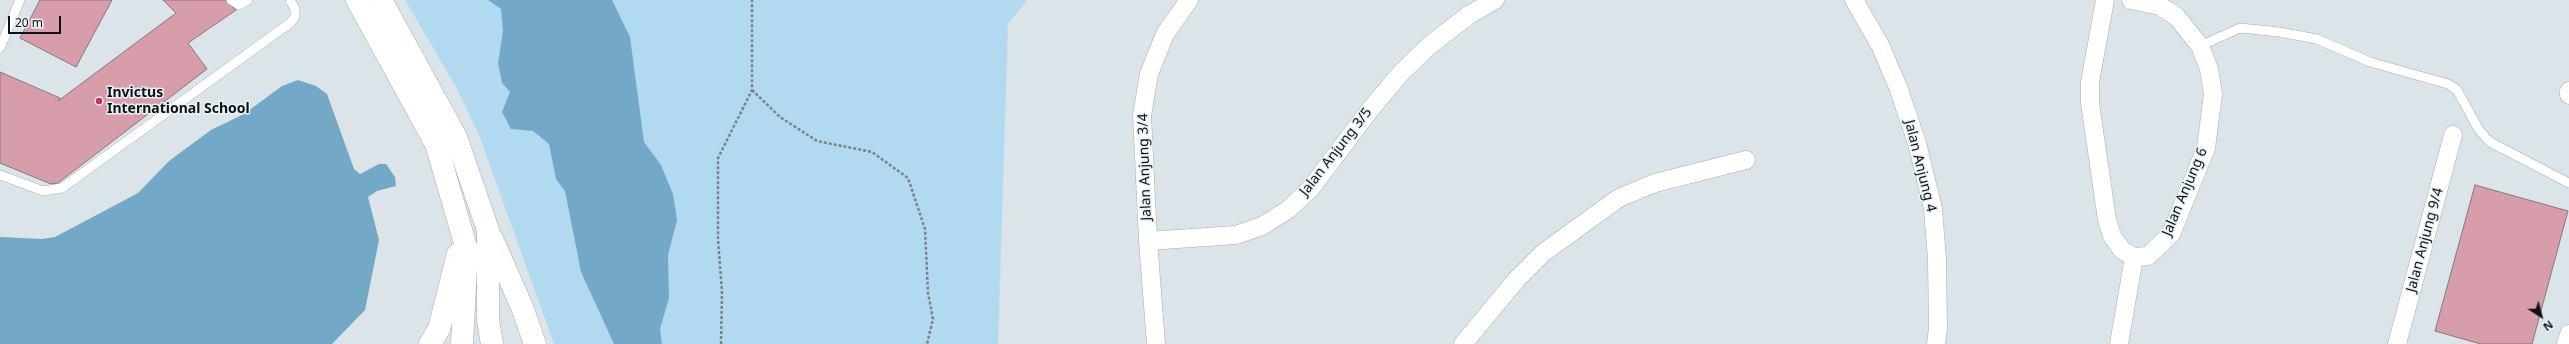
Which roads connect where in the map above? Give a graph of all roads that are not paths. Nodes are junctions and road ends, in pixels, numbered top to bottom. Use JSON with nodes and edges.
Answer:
{"nodes":[{"id":1,"x":20,"y":0,"type":"edge"},
{"id":2,"x":231,"y":0,"type":"edge"},
{"id":3,"x":248,"y":0,"type":"edge"},
{"id":4,"x":290,"y":0,"type":"edge"},
{"id":5,"x":356,"y":0,"type":"edge"},
{"id":6,"x":381,"y":0,"type":"edge"},
{"id":7,"x":1189,"y":0,"type":"edge"},
{"id":8,"x":1495,"y":0,"type":"edge"},
{"id":9,"x":2105,"y":0,"type":"edge"},
{"id":10,"x":2131,"y":0,"type":"edge"},
{"id":11,"x":1860,"y":2,"type":"edge"},
{"id":12,"x":2200,"y":46,"type":"junction"},
{"id":13,"x":0,"y":48,"type":"edge"},
{"id":14,"x":2569,"y":90,"type":"edge"},
{"id":15,"x":2569,"y":95,"type":"edge"},
{"id":16,"x":2453,"y":135,"type":"dead end"},
{"id":17,"x":1746,"y":160,"type":"dead end"},
{"id":18,"x":0,"y":175,"type":"edge"},
{"id":19,"x":2569,"y":183,"type":"edge"},
{"id":20,"x":488,"y":230,"type":"junction"},
{"id":21,"x":463,"y":234,"type":"junction"},
{"id":22,"x":1148,"y":241,"type":"junction"},
{"id":23,"x":2134,"y":257,"type":"junction"},
{"id":24,"x":2569,"y":334,"type":"edge"},
{"id":25,"x":430,"y":344,"type":"edge"},
{"id":26,"x":462,"y":344,"type":"edge"},
{"id":27,"x":492,"y":344,"type":"edge"},
{"id":28,"x":535,"y":344,"type":"edge"},
{"id":29,"x":1156,"y":344,"type":"edge"},
{"id":30,"x":1463,"y":344,"type":"edge"},
{"id":31,"x":1936,"y":344,"type":"edge"},
{"id":32,"x":2119,"y":344,"type":"edge"},
{"id":33,"x":2397,"y":344,"type":"edge"},
{"id":34,"x":2566,"y":344,"type":"edge"}],
"edges":[{"from":1,"to":13,"type":"lane"},
{"from":2,"to":3,"type":"lane"},
{"from":4,"to":18,"type":"lane"},
{"from":5,"to":21,"type":"street"},
{"from":6,"to":20,"type":"street"},
{"from":7,"to":22,"type":"street","name":"Jalan Anjung 3/4"},
{"from":8,"to":22,"type":"street","name":"Jalan Anjung 3/5"},
{"from":9,"to":23,"type":"street"},
{"from":10,"to":12,"type":"street","name":"Jalan Anjung 6"},
{"from":11,"to":31,"type":"street","name":"Jalan Anjung 4"},
{"from":12,"to":19,"type":"lane"},
{"from":12,"to":23,"type":"street","name":"Jalan Anjung 6"},
{"from":14,"to":15,"type":"street"},
{"from":16,"to":33,"type":"street","name":"Jalan Anjung 9/4"},
{"from":17,"to":30,"type":"street"},
{"from":20,"to":27,"type":"street"},
{"from":20,"to":28,"type":"street"},
{"from":21,"to":25,"type":"street"},
{"from":21,"to":26,"type":"street"},
{"from":22,"to":29,"type":"street","name":"Jalan Anjung 3/4"},
{"from":23,"to":32,"type":"street"},
{"from":24,"to":34,"type":"street"}]}
